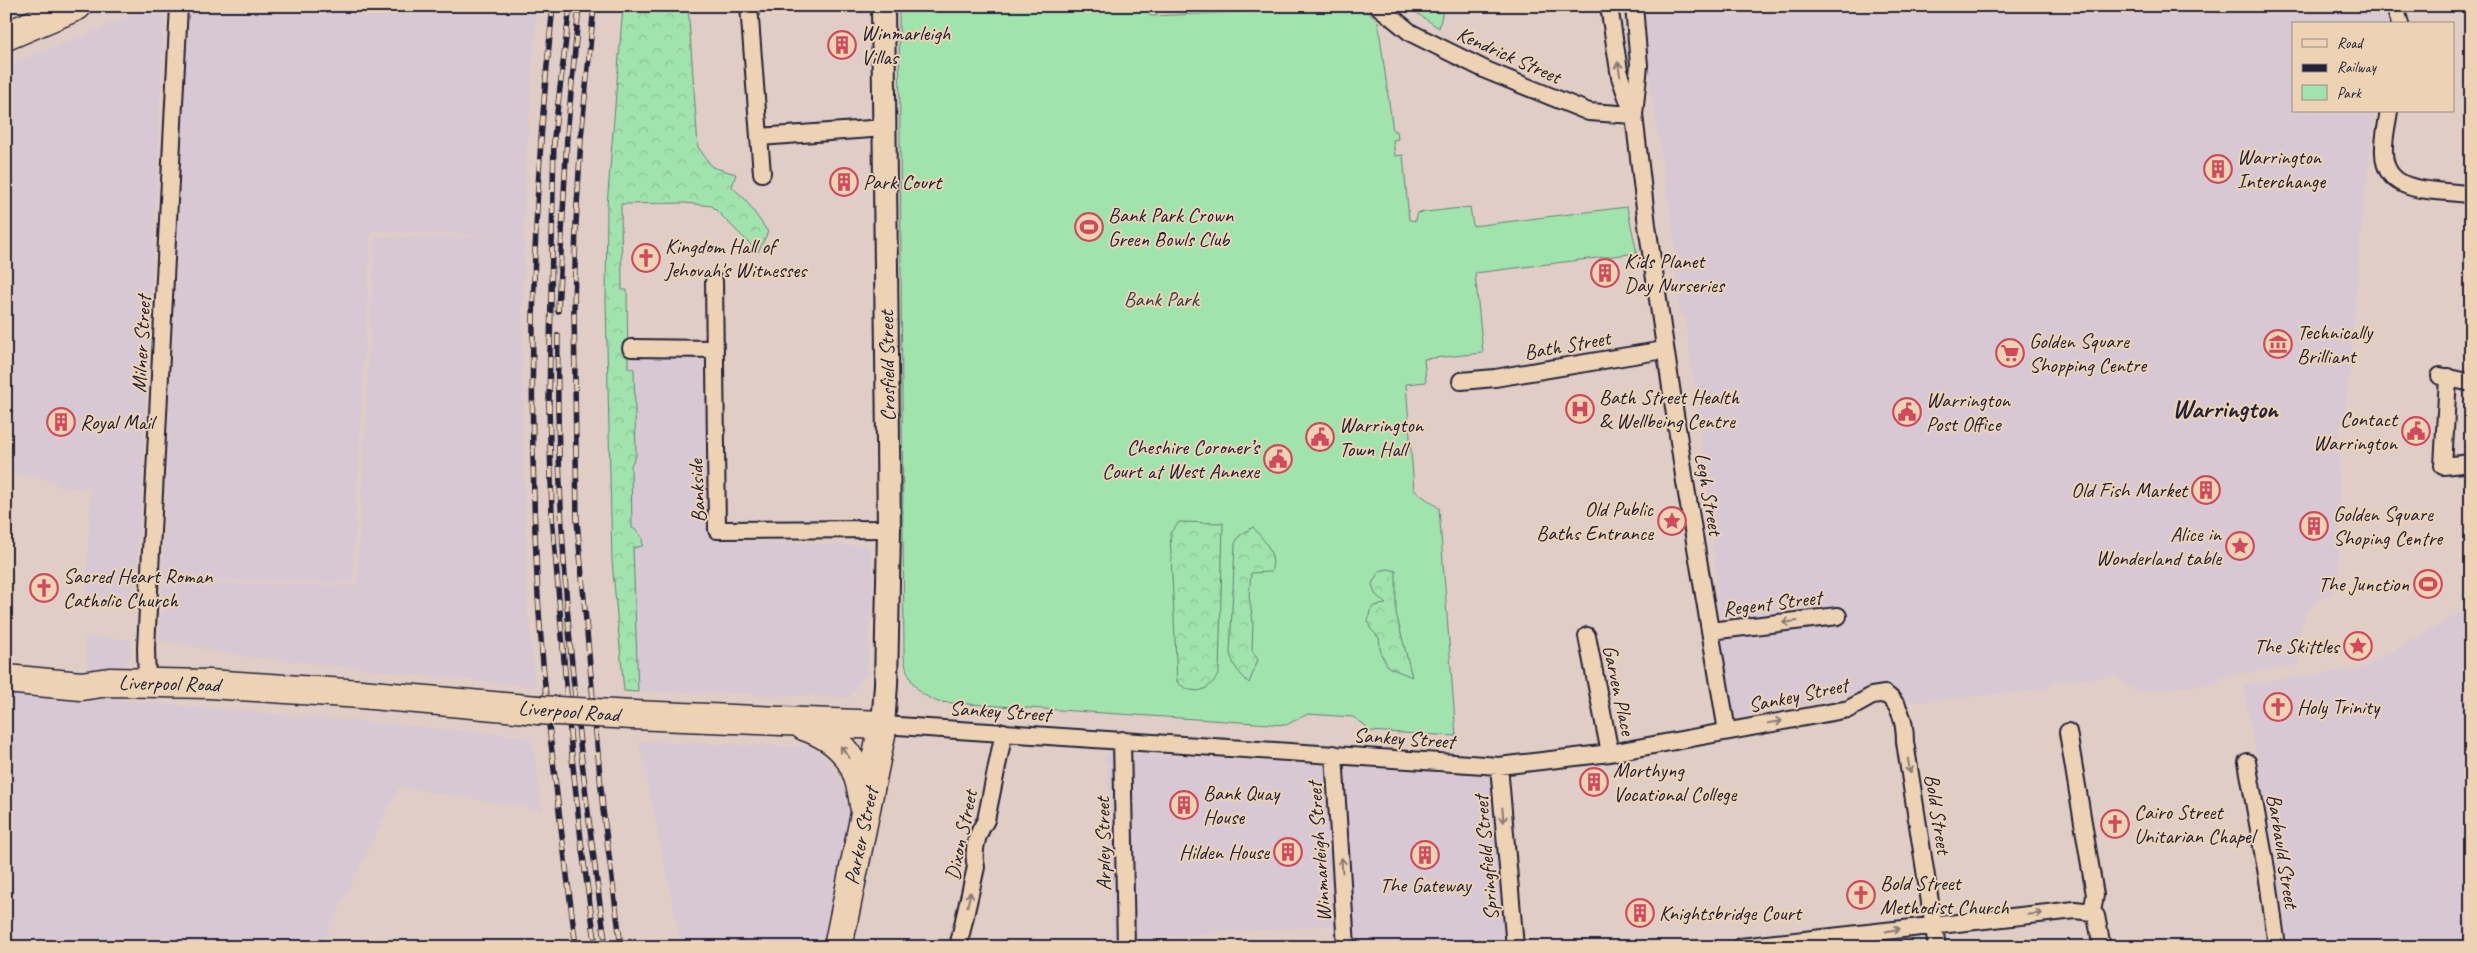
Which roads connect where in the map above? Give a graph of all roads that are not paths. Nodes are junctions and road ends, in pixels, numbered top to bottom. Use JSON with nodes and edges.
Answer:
{"nodes":[{"id":1,"x":77,"y":6,"type":"edge"},
{"id":2,"x":179,"y":6,"type":"edge"},
{"id":3,"x":749,"y":6,"type":"edge"},
{"id":4,"x":883,"y":6,"type":"edge"},
{"id":5,"x":1378,"y":6,"type":"edge"},
{"id":6,"x":1609,"y":6,"type":"edge"},
{"id":7,"x":1634,"y":6,"type":"edge"},
{"id":8,"x":2395,"y":6,"type":"edge"},
{"id":9,"x":2399,"y":22,"type":"edge"},
{"id":10,"x":6,"y":36,"type":"edge"},
{"id":11,"x":2388,"y":112,"type":"edge"},
{"id":12,"x":1634,"y":115,"type":"junction"},
{"id":13,"x":885,"y":128,"type":"junction"},
{"id":14,"x":758,"y":137,"type":"junction"},
{"id":15,"x":762,"y":173,"type":"dead end"},
{"id":16,"x":2471,"y":196,"type":"edge"},
{"id":17,"x":714,"y":281,"type":"dead end"},
{"id":18,"x":631,"y":348,"type":"dead end"},
{"id":19,"x":715,"y":348,"type":"junction"},
{"id":20,"x":1664,"y":350,"type":"junction"},
{"id":21,"x":1472,"y":376,"type":"dead end"},
{"id":22,"x":2471,"y":383,"type":"edge"},
{"id":23,"x":2471,"y":463,"type":"edge"},
{"id":24,"x":889,"y":529,"type":"junction"},
{"id":25,"x":1838,"y":616,"type":"dead end"},
{"id":26,"x":1710,"y":631,"type":"junction"},
{"id":27,"x":1587,"y":636,"type":"dead end"},
{"id":28,"x":6,"y":680,"type":"edge"},
{"id":29,"x":147,"y":684,"type":"junction"},
{"id":30,"x":81,"y":686,"type":"junction"},
{"id":31,"x":256,"y":688,"type":"junction"},
{"id":32,"x":1902,"y":718,"type":"joint"},
{"id":33,"x":782,"y":721,"type":"junction"},
{"id":34,"x":883,"y":725,"type":"junction"},
{"id":35,"x":1727,"y":731,"type":"junction"},
{"id":36,"x":1004,"y":732,"type":"junction"},
{"id":37,"x":2068,"y":732,"type":"dead end"},
{"id":38,"x":1122,"y":740,"type":"junction"},
{"id":39,"x":1610,"y":753,"type":"junction"},
{"id":40,"x":1334,"y":754,"type":"junction"},
{"id":41,"x":2247,"y":762,"type":"dead end"},
{"id":42,"x":1499,"y":766,"type":"junction"},
{"id":43,"x":865,"y":814,"type":"junction"},
{"id":44,"x":2092,"y":912,"type":"junction"},
{"id":45,"x":1934,"y":925,"type":"junction"},
{"id":46,"x":838,"y":947,"type":"edge"},
{"id":47,"x":958,"y":947,"type":"edge"},
{"id":48,"x":1126,"y":947,"type":"edge"},
{"id":49,"x":1346,"y":947,"type":"edge"},
{"id":50,"x":1515,"y":947,"type":"edge"},
{"id":51,"x":1740,"y":947,"type":"edge"},
{"id":52,"x":1937,"y":947,"type":"edge"},
{"id":53,"x":2102,"y":947,"type":"edge"},
{"id":54,"x":2277,"y":947,"type":"edge"}],
"edges":[{"from":1,"to":10,"type":"highway"},
{"from":2,"to":29,"type":"street","name":"Milner Street"},
{"from":3,"to":14,"type":"street"},
{"from":4,"to":13,"type":"street","name":"Crosfield Street"},
{"from":5,"to":12,"type":"street","name":"Kendrick Street"},
{"from":12,"to":6,"type":"street","name":"Legh Street","one_way":true},
{"from":7,"to":12,"type":"street","name":"Legh Street"},
{"from":8,"to":9,"type":"street"},
{"from":11,"to":16,"type":"street"},
{"from":12,"to":20,"type":"street","name":"Legh Street"},
{"from":13,"to":14,"type":"street"},
{"from":13,"to":24,"type":"street","name":"Crosfield Street"},
{"from":14,"to":15,"type":"street"},
{"from":17,"to":19,"type":"street","name":"Bankside"},
{"from":18,"to":19,"type":"street"},
{"from":19,"to":24,"type":"street","name":"Bankside"},
{"from":20,"to":21,"type":"street","name":"Bath Street"},
{"from":20,"to":26,"type":"street","name":"Legh Street"},
{"from":22,"to":23,"type":"street"},
{"from":24,"to":34,"type":"street","name":"Crosfield Street"},
{"from":25,"to":26,"type":"street","name":"Regent Street","one_way":true},
{"from":26,"to":35,"type":"street","name":"Legh Street"},
{"from":27,"to":39,"type":"street","name":"Garven Place"},
{"from":28,"to":30,"type":"highway","name":"Liverpool Road"},
{"from":29,"to":30,"type":"highway","name":"Liverpool Road"},
{"from":29,"to":31,"type":"highway","name":"Liverpool Road"},
{"from":30,"to":31,"type":"highway","name":"Liverpool Road"},
{"from":31,"to":33,"type":"highway","name":"Liverpool Road","bridge":true},
{"from":35,"to":32,"type":"street","name":"Sankey Street","one_way":true},
{"from":32,"to":45,"type":"street","name":"Bold Street","one_way":true},
{"from":33,"to":34,"type":"highway","name":"Liverpool Road"},
{"from":43,"to":33,"type":"highway","one_way":true},
{"from":34,"to":36,"type":"street","name":"Sankey Street"},
{"from":34,"to":43,"type":"highway","name":"Parker Street"},
{"from":35,"to":39,"type":"street","name":"Sankey Street"},
{"from":36,"to":38,"type":"street","name":"Sankey Street"},
{"from":47,"to":36,"type":"street","name":"Dixon Street","one_way":true},
{"from":37,"to":44,"type":"street"},
{"from":38,"to":40,"type":"street","name":"Sankey Street"},
{"from":38,"to":48,"type":"street","name":"Arpley Street"},
{"from":39,"to":42,"type":"street","name":"Sankey Street"},
{"from":40,"to":42,"type":"street","name":"Sankey Street"},
{"from":49,"to":40,"type":"street","name":"Winmarleigh Street","one_way":true},
{"from":41,"to":54,"type":"street","name":"Barbauld Street"},
{"from":42,"to":50,"type":"street","name":"Springfield Street","one_way":true},
{"from":43,"to":46,"type":"highway","name":"Parker Street"},
{"from":45,"to":44,"type":"street","one_way":true},
{"from":44,"to":53,"type":"street"},
{"from":51,"to":45,"type":"street","one_way":true},
{"from":45,"to":52,"type":"street","name":"Bold Street"}]}
